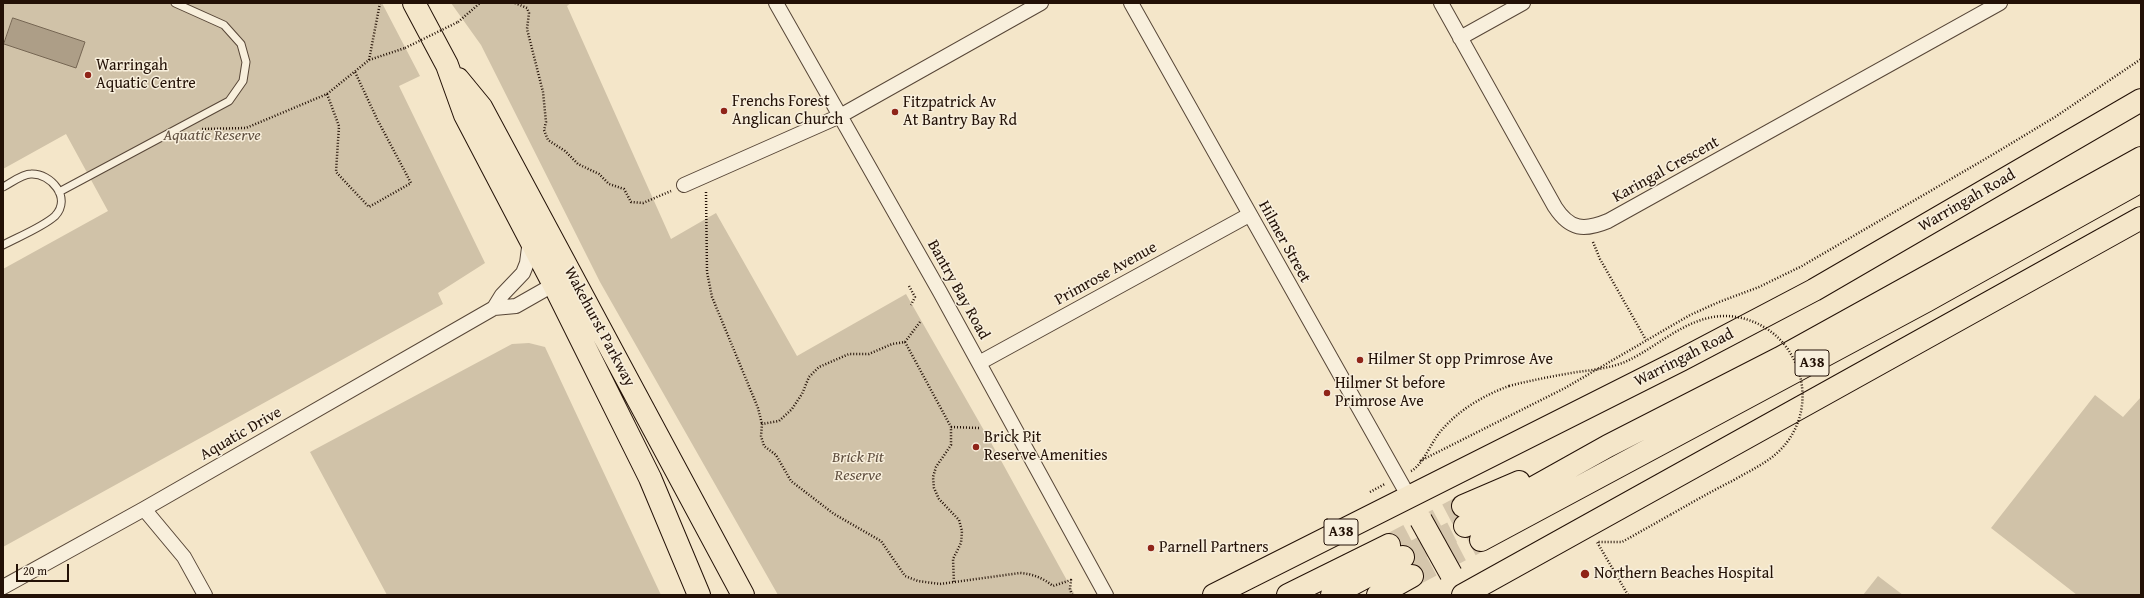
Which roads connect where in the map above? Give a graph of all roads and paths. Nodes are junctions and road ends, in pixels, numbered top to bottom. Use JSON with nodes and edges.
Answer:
{"nodes":[{"id":1,"x":175,"y":3,"type":"edge"},
{"id":2,"x":380,"y":3,"type":"edge"},
{"id":3,"x":414,"y":3,"type":"edge"},
{"id":4,"x":480,"y":3,"type":"edge"},
{"id":5,"x":515,"y":3,"type":"edge"},
{"id":6,"x":776,"y":3,"type":"edge"},
{"id":7,"x":1041,"y":3,"type":"edge"},
{"id":8,"x":1132,"y":3,"type":"edge"},
{"id":9,"x":1441,"y":3,"type":"edge"},
{"id":10,"x":1523,"y":3,"type":"edge"},
{"id":11,"x":2000,"y":3,"type":"edge"},
{"id":12,"x":1460,"y":38,"type":"junction"},
{"id":13,"x":2141,"y":59,"type":"edge"},
{"id":14,"x":369,"y":60,"type":"junction"},
{"id":15,"x":447,"y":65,"type":"junction"},
{"id":16,"x":355,"y":72,"type":"junction"},
{"id":17,"x":327,"y":94,"type":"junction"},
{"id":18,"x":2141,"y":100,"type":"edge"},
{"id":19,"x":840,"y":116,"type":"junction"},
{"id":20,"x":195,"y":119,"type":"junction"},
{"id":21,"x":2141,"y":158,"type":"edge"},
{"id":22,"x":703,"y":176,"type":"junction"},
{"id":23,"x":2141,"y":181,"type":"edge"},
{"id":24,"x":684,"y":185,"type":"joint"},
{"id":25,"x":3,"y":187,"type":"edge"},
{"id":26,"x":60,"y":192,"type":"junction"},
{"id":27,"x":1249,"y":215,"type":"junction"},
{"id":28,"x":2141,"y":218,"type":"edge"},
{"id":29,"x":1587,"y":228,"type":"junction"},
{"id":30,"x":530,"y":238,"type":"junction"},
{"id":31,"x":3,"y":245,"type":"edge"},
{"id":32,"x":562,"y":280,"type":"junction"},
{"id":33,"x":908,"y":286,"type":"dead end"},
{"id":34,"x":911,"y":305,"type":"dead end"},
{"id":35,"x":494,"y":308,"type":"junction"},
{"id":36,"x":920,"y":322,"type":"dead end"},
{"id":37,"x":1646,"y":340,"type":"junction"},
{"id":38,"x":905,"y":342,"type":"junction"},
{"id":39,"x":979,"y":362,"type":"junction"},
{"id":40,"x":762,"y":424,"type":"junction"},
{"id":41,"x":951,"y":427,"type":"junction"},
{"id":42,"x":979,"y":428,"type":"dead end"},
{"id":43,"x":1409,"y":497,"type":"junction"},
{"id":44,"x":144,"y":509,"type":"junction"},
{"id":45,"x":1464,"y":516,"type":"tunnel mouth"},
{"id":46,"x":1481,"y":540,"type":"tunnel mouth"},
{"id":47,"x":1401,"y":559,"type":"junction"},
{"id":48,"x":1034,"y":576,"type":"junction"},
{"id":49,"x":1032,"y":581,"type":"dead end"},
{"id":50,"x":954,"y":583,"type":"junction"},
{"id":51,"x":3,"y":587,"type":"edge"},
{"id":52,"x":205,"y":595,"type":"edge"},
{"id":53,"x":699,"y":595,"type":"edge"},
{"id":54,"x":743,"y":595,"type":"edge"},
{"id":55,"x":1072,"y":595,"type":"edge"},
{"id":56,"x":1106,"y":595,"type":"edge"},
{"id":57,"x":1214,"y":595,"type":"edge"},
{"id":58,"x":1288,"y":595,"type":"edge"},
{"id":59,"x":1332,"y":595,"type":"edge"},
{"id":60,"x":1378,"y":595,"type":"edge"},
{"id":61,"x":1463,"y":595,"type":"edge"},
{"id":62,"x":1628,"y":595,"type":"edge"}],
"edges":[{"from":1,"to":20,"type":"lane"},
{"from":2,"to":14,"type":"path"},
{"from":3,"to":15,"type":"main road","name":"Wakehurst Parkway"},
{"from":4,"to":14,"type":"path","bridge":true},
{"from":5,"to":24,"type":"path"},
{"from":6,"to":19,"type":"street","name":"Bantry Bay Road"},
{"from":7,"to":19,"type":"street"},
{"from":8,"to":27,"type":"street","name":"Hilmer Street"},
{"from":9,"to":12,"type":"street"},
{"from":10,"to":12,"type":"street"},
{"from":11,"to":29,"type":"street","name":"Karingal Crescent"},
{"from":12,"to":29,"type":"street"},
{"from":13,"to":37,"type":"path"},
{"from":14,"to":16,"type":"path"},
{"from":15,"to":30,"type":"main road","name":"Wakehurst Parkway"},
{"from":15,"to":32,"type":"main road","name":"Wakehurst Parkway"},
{"from":16,"to":17,"type":"path"},
{"from":16,"to":17,"type":"path"},
{"from":17,"to":20,"type":"path"},
{"from":18,"to":43,"type":"main road","name":"Warringah Road","number":"A38"},
{"from":19,"to":22,"type":"street"},
{"from":19,"to":39,"type":"street","name":"Bantry Bay Road"},
{"from":20,"to":26,"type":"lane"},
{"from":21,"to":45,"type":"main road","number":"A38"},
{"from":22,"to":24,"type":"street"},
{"from":22,"to":40,"type":"path"},
{"from":23,"to":46,"type":"main road","number":"A38"},
{"from":25,"to":26,"type":"lane"},
{"from":26,"to":31,"type":"lane"},
{"from":27,"to":39,"type":"street","name":"Primrose Avenue"},
{"from":27,"to":43,"type":"street","name":"Hilmer Street"},
{"from":28,"to":61,"type":"main road","number":"A38"},
{"from":29,"to":37,"type":"path"},
{"from":30,"to":32,"type":"main road","name":"Wakehurst Parkway"},
{"from":30,"to":35,"type":"street","name":"Aquatic Drive"},
{"from":32,"to":35,"type":"street","name":"Aquatic Drive"},
{"from":32,"to":53,"type":"main road","name":"Wakehurst Parkway"},
{"from":32,"to":54,"type":"main road","name":"Wakehurst Parkway"},
{"from":33,"to":34,"type":"path"},
{"from":35,"to":44,"type":"street","name":"Aquatic Drive"},
{"from":36,"to":38,"type":"path"},
{"from":37,"to":62,"type":"path","bridge":true},
{"from":38,"to":40,"type":"path"},
{"from":38,"to":41,"type":"path"},
{"from":39,"to":56,"type":"street","name":"Bantry Bay Road"},
{"from":40,"to":50,"type":"path"},
{"from":41,"to":42,"type":"path"},
{"from":41,"to":50,"type":"path"},
{"from":43,"to":57,"type":"main road","name":"Warringah Road","number":"A38"},
{"from":43,"to":61,"type":"main road","bridge":true},
{"from":44,"to":51,"type":"street","name":"Aquatic Drive"},
{"from":44,"to":52,"type":"street"},
{"from":47,"to":58,"type":"main road"},
{"from":47,"to":59,"type":"main road"},
{"from":47,"to":60,"type":"main road"},
{"from":48,"to":49,"type":"path"},
{"from":48,"to":50,"type":"path"},
{"from":48,"to":55,"type":"path"}]}
